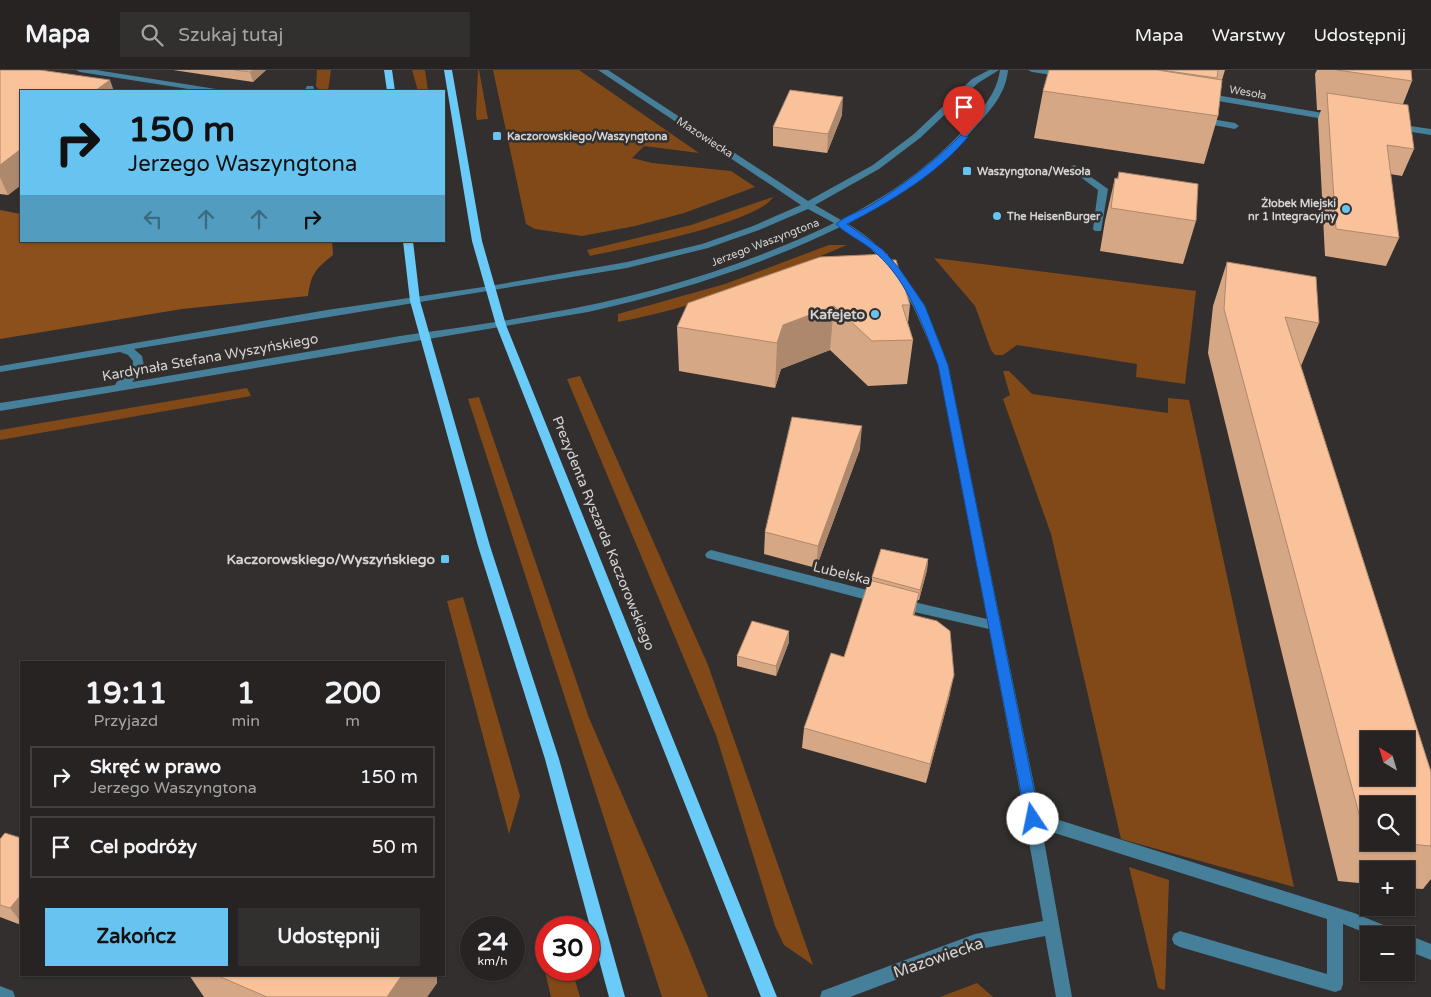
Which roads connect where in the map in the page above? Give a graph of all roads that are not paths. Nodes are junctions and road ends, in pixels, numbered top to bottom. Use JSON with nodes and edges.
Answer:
{"nodes":[{"id":1,"x":80,"y":70,"type":"edge"},
{"id":2,"x":388,"y":70,"type":"edge"},
{"id":3,"x":448,"y":70,"type":"edge"},
{"id":4,"x":602,"y":70,"type":"edge"},
{"id":5,"x":995,"y":70,"type":"edge"},
{"id":6,"x":1004,"y":70,"type":"edge"},
{"id":7,"x":1032,"y":70,"type":"edge"},
{"id":8,"x":1072,"y":76,"type":"edge"},
{"id":9,"x":210,"y":90,"type":"edge"},
{"id":10,"x":391,"y":90,"type":"edge"},
{"id":11,"x":1199,"y":96,"type":"edge"},
{"id":12,"x":1186,"y":118,"type":"edge"},
{"id":13,"x":1345,"y":120,"type":"edge"},
{"id":14,"x":1383,"y":125,"type":"edge"},
{"id":15,"x":1235,"y":126,"type":"dead end"},
{"id":16,"x":1431,"y":132,"type":"edge"},
{"id":17,"x":1074,"y":168,"type":"dead end"},
{"id":18,"x":808,"y":205,"type":"junction"},
{"id":19,"x":841,"y":224,"type":"junction"},
{"id":20,"x":1098,"y":229,"type":"dead end"},
{"id":21,"x":408,"y":242,"type":"edge"},
{"id":22,"x":490,"y":289,"type":"junction"},
{"id":23,"x":415,"y":301,"type":"junction"},
{"id":24,"x":501,"y":324,"type":"junction"},
{"id":25,"x":425,"y":336,"type":"junction"},
{"id":26,"x":122,"y":349,"type":"junction"},
{"id":27,"x":0,"y":370,"type":"edge"},
{"id":28,"x":111,"y":389,"type":"junction"},
{"id":29,"x":0,"y":407,"type":"edge"},
{"id":30,"x":711,"y":555,"type":"dead end"},
{"id":31,"x":996,"y":626,"type":"junction"},
{"id":32,"x":1033,"y":819,"type":"junction"},
{"id":33,"x":1336,"y":914,"type":"junction"},
{"id":34,"x":1367,"y":926,"type":"edge"},
{"id":35,"x":1050,"y":927,"type":"junction"},
{"id":36,"x":1180,"y":938,"type":"dead end"},
{"id":37,"x":1415,"y":946,"type":"edge"},
{"id":38,"x":1431,"y":952,"type":"edge"},
{"id":39,"x":0,"y":994,"type":"edge"},
{"id":40,"x":7,"y":997,"type":"edge"},
{"id":41,"x":617,"y":997,"type":"edge"},
{"id":42,"x":769,"y":997,"type":"edge"},
{"id":43,"x":828,"y":997,"type":"edge"},
{"id":44,"x":1064,"y":997,"type":"edge"}],
"edges":[{"from":1,"to":9,"type":"street"},
{"from":2,"to":10,"type":"main road"},
{"from":3,"to":22,"type":"main road","name":"Prezydenta Ryszarda Kaczorowskiego"},
{"from":4,"to":18,"type":"street","name":"Mazowiecka"},
{"from":5,"to":18,"type":"street","name":"Jerzego Waszyngtona"},
{"from":6,"to":19,"type":"street","name":"Jerzego Waszyngtona"},
{"from":7,"to":8,"type":"street"},
{"from":11,"to":13,"type":"street","name":"Wesoła"},
{"from":12,"to":15,"type":"street"},
{"from":14,"to":16,"type":"street"},
{"from":17,"to":20,"type":"street"},
{"from":18,"to":19,"type":"street","name":"Mazowiecka"},
{"from":18,"to":22,"type":"street","name":"Jerzego Waszyngtona"},
{"from":19,"to":24,"type":"street","name":"Jerzego Waszyngtona"},
{"from":19,"to":31,"type":"street"},
{"from":21,"to":23,"type":"main road"},
{"from":22,"to":23,"type":"street","name":"Jerzego Waszyngtona"},
{"from":22,"to":24,"type":"main road","name":"Prezydenta Ryszarda Kaczorowskiego"},
{"from":23,"to":25,"type":"main road"},
{"from":23,"to":26,"type":"street","name":"Kardynała Stefana Wyszyńskiego"},
{"from":24,"to":25,"type":"street","name":"Jerzego Waszyngtona"},
{"from":24,"to":42,"type":"main road","name":"Prezydenta Ryszarda Kaczorowskiego"},
{"from":25,"to":28,"type":"street","name":"Kardynała Stefana Wyszyńskiego"},
{"from":25,"to":41,"type":"main road"},
{"from":26,"to":27,"type":"street","name":"Kardynała Stefana Wyszyńskiego"},
{"from":26,"to":28,"type":"street"},
{"from":28,"to":29,"type":"street","name":"Kardynała Stefana Wyszyńskiego"},
{"from":30,"to":31,"type":"street","name":"Lubelska"},
{"from":31,"to":32,"type":"street"},
{"from":32,"to":33,"type":"street"},
{"from":32,"to":35,"type":"street"},
{"from":33,"to":34,"type":"street"},
{"from":33,"to":36,"type":"street"},
{"from":35,"to":43,"type":"street","name":"Mazowiecka"},
{"from":35,"to":44,"type":"street"},
{"from":37,"to":38,"type":"street"},
{"from":39,"to":40,"type":"street"}]}
